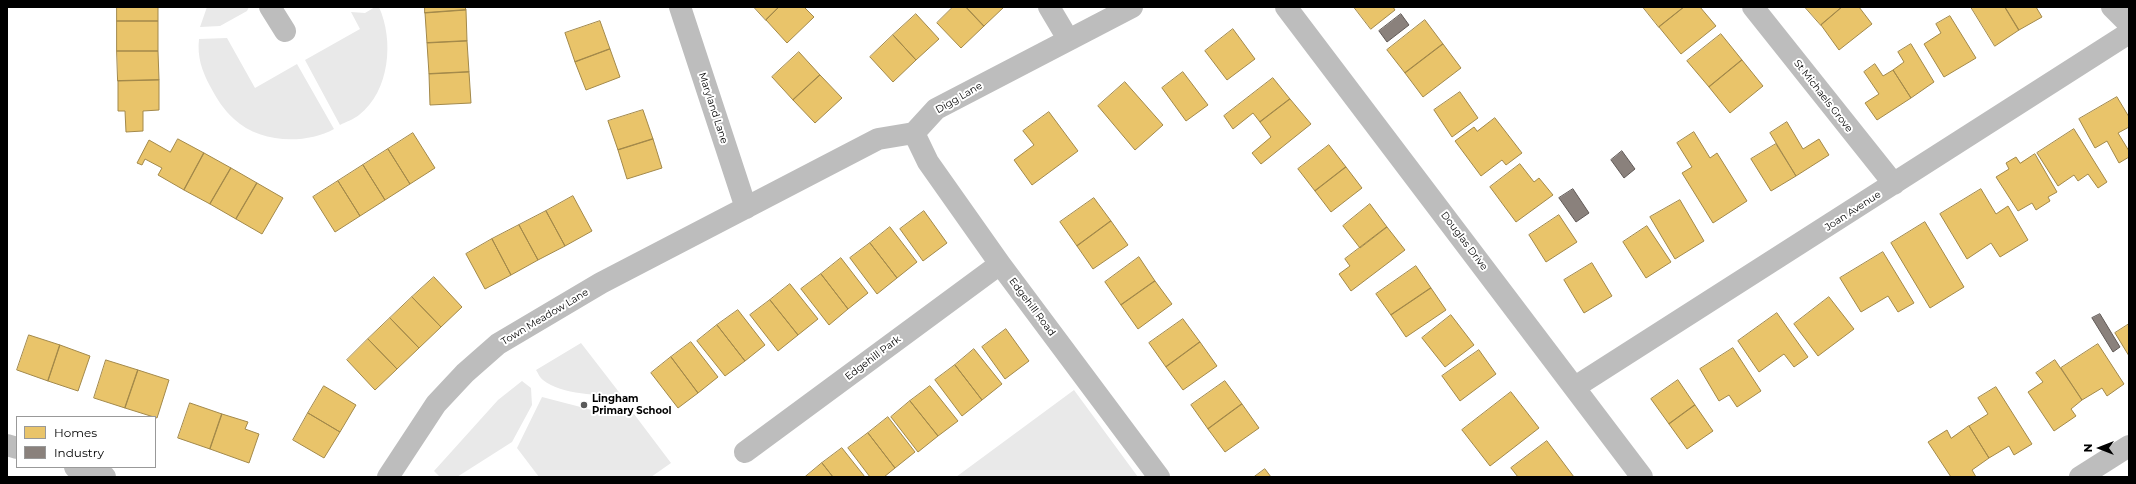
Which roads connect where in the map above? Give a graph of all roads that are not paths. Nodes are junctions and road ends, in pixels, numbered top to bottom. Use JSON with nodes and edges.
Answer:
{"nodes":[{"id":1,"x":270,"y":7,"type":"edge"},
{"id":2,"x":680,"y":7,"type":"edge"},
{"id":3,"x":1049,"y":7,"type":"edge"},
{"id":4,"x":1132,"y":7,"type":"edge"},
{"id":5,"x":1286,"y":7,"type":"edge"},
{"id":6,"x":1753,"y":7,"type":"edge"},
{"id":7,"x":2112,"y":7,"type":"edge"},
{"id":8,"x":2129,"y":24,"type":"edge"},
{"id":9,"x":284,"y":31,"type":"dead end"},
{"id":10,"x":2129,"y":33,"type":"edge"},
{"id":11,"x":1068,"y":40,"type":"junction"},
{"id":12,"x":914,"y":133,"type":"junction"},
{"id":13,"x":1894,"y":184,"type":"junction"},
{"id":14,"x":746,"y":208,"type":"junction"},
{"id":15,"x":1000,"y":264,"type":"junction"},
{"id":16,"x":1575,"y":387,"type":"junction"},
{"id":17,"x":2129,"y":446,"type":"edge"},
{"id":18,"x":745,"y":452,"type":"dead end"},
{"id":19,"x":78,"y":468,"type":"edge"},
{"id":20,"x":105,"y":477,"type":"edge"},
{"id":21,"x":388,"y":477,"type":"edge"},
{"id":22,"x":1159,"y":477,"type":"edge"},
{"id":23,"x":1642,"y":477,"type":"edge"},
{"id":24,"x":2080,"y":477,"type":"edge"}],
"edges":[{"from":1,"to":9,"type":"street"},
{"from":2,"to":14,"type":"street","name":"Maryland Lane"},
{"from":3,"to":11,"type":"street"},
{"from":4,"to":11,"type":"street","name":"Digg Lane"},
{"from":5,"to":16,"type":"street","name":"Douglas Drive"},
{"from":6,"to":13,"type":"street","name":"St Michaels Grove"},
{"from":7,"to":8,"type":"street"},
{"from":10,"to":13,"type":"street","name":"Joan Avenue"},
{"from":11,"to":12,"type":"street","name":"Digg Lane"},
{"from":12,"to":14,"type":"street"},
{"from":12,"to":15,"type":"street","name":"Edgehill Road"},
{"from":13,"to":16,"type":"street","name":"Joan Avenue"},
{"from":14,"to":21,"type":"street","name":"Town Meadow Lane"},
{"from":15,"to":18,"type":"street","name":"Edgehill Park"},
{"from":15,"to":22,"type":"street","name":"Edgehill Road"},
{"from":16,"to":23,"type":"street","name":"Douglas Drive"},
{"from":17,"to":24,"type":"street"},
{"from":19,"to":20,"type":"street"}]}
